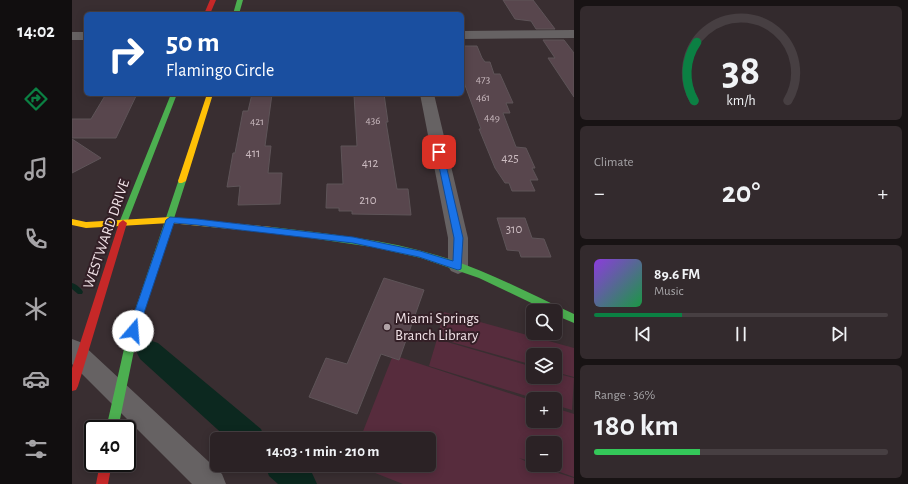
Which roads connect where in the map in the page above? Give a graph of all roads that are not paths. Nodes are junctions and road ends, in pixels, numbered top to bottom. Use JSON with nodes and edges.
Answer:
{"nodes":[{"id":1,"x":212,"y":0,"type":"edge"},
{"id":2,"x":240,"y":0,"type":"edge"},
{"id":3,"x":208,"y":12,"type":"edge"},
{"id":4,"x":237,"y":12,"type":"edge"},
{"id":5,"x":574,"y":34,"type":"edge"},
{"id":6,"x":464,"y":35,"type":"edge"},
{"id":7,"x":72,"y":36,"type":"edge"},
{"id":8,"x":84,"y":36,"type":"edge"},
{"id":9,"x":173,"y":96,"type":"edge"},
{"id":10,"x":209,"y":96,"type":"edge"},
{"id":11,"x":427,"y":96,"type":"edge"},
{"id":12,"x":170,"y":220,"type":"junction"},
{"id":13,"x":72,"y":222,"type":"edge"},
{"id":14,"x":123,"y":222,"type":"junction"},
{"id":15,"x":458,"y":266,"type":"junction"},
{"id":16,"x":574,"y":320,"type":"edge"},
{"id":17,"x":76,"y":353,"type":"edge"},
{"id":18,"x":72,"y":386,"type":"edge"},
{"id":19,"x":118,"y":392,"type":"junction"},
{"id":20,"x":113,"y":420,"type":"edge"},
{"id":21,"x":104,"y":472,"type":"edge"},
{"id":22,"x":102,"y":484,"type":"edge"},
{"id":23,"x":212,"y":484,"type":"edge"}],
"edges":[{"from":1,"to":3,"type":"street"},
{"from":2,"to":4,"type":"street"},
{"from":5,"to":6,"type":"street"},
{"from":7,"to":8,"type":"street"},
{"from":9,"to":14,"type":"street","name":"WESTWARD DRIVE"},
{"from":10,"to":12,"type":"street"},
{"from":11,"to":15,"type":"street"},
{"from":12,"to":14,"type":"street"},
{"from":12,"to":15,"type":"street"},
{"from":12,"to":19,"type":"street"},
{"from":13,"to":14,"type":"street"},
{"from":14,"to":17,"type":"street","name":"WESTWARD DRIVE"},
{"from":15,"to":16,"type":"street"},
{"from":17,"to":18,"type":"street","name":"WESTWARD DRIVE"},
{"from":17,"to":19,"type":"street"},
{"from":19,"to":20,"type":"street"},
{"from":19,"to":23,"type":"street"},
{"from":21,"to":22,"type":"street"}]}
